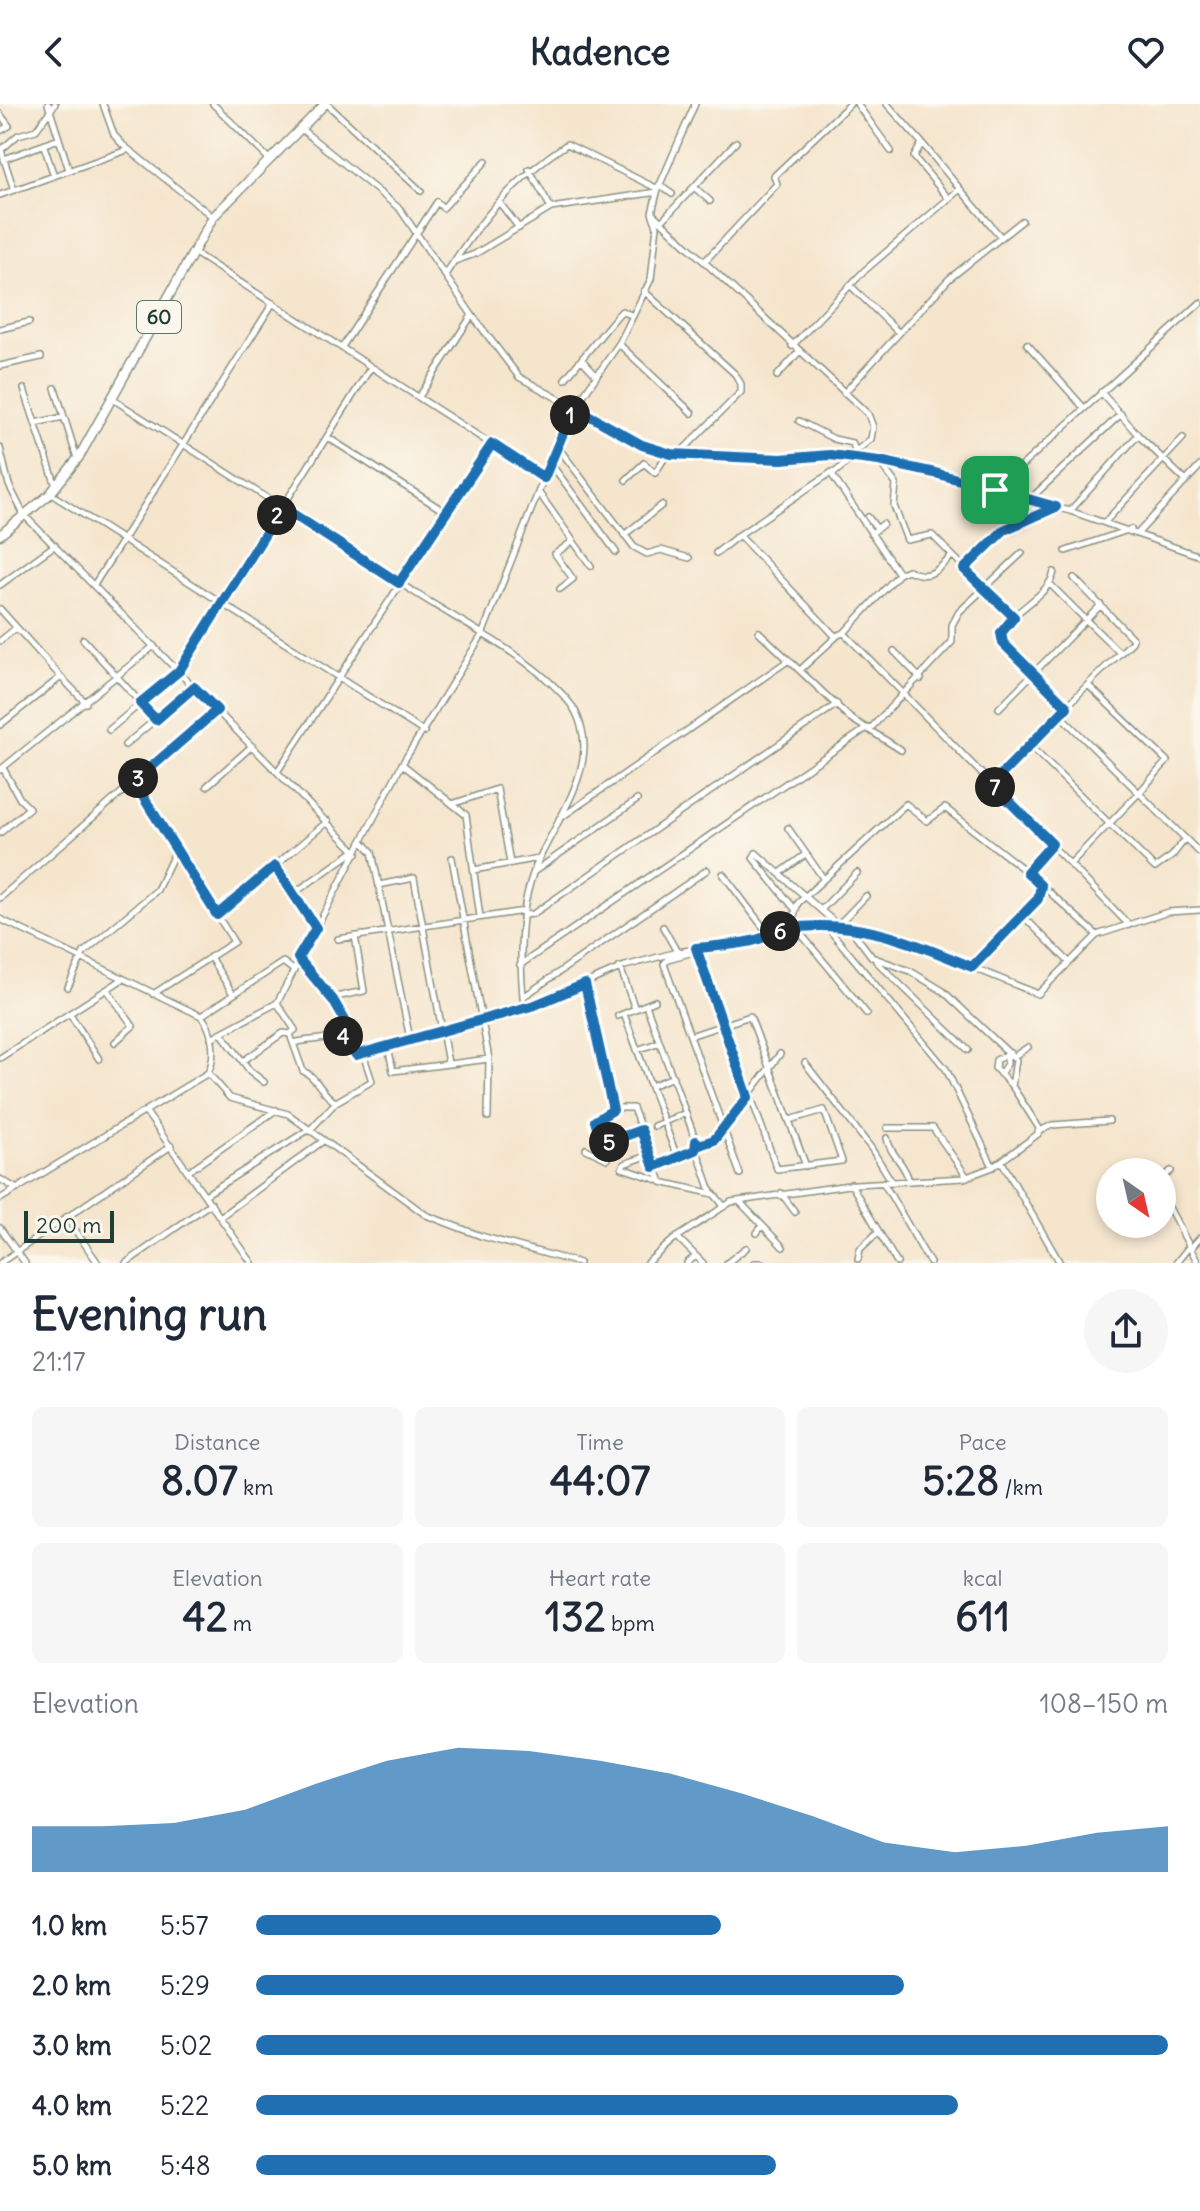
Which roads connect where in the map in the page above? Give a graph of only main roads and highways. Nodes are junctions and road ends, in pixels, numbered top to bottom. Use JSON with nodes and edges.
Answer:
{"nodes":[{"id":1,"x":326,"y":104,"type":"edge"},
{"id":2,"x":0,"y":535,"type":"edge"}],
"edges":[{"from":1,"to":2,"type":"highway","number":"60"}]}
